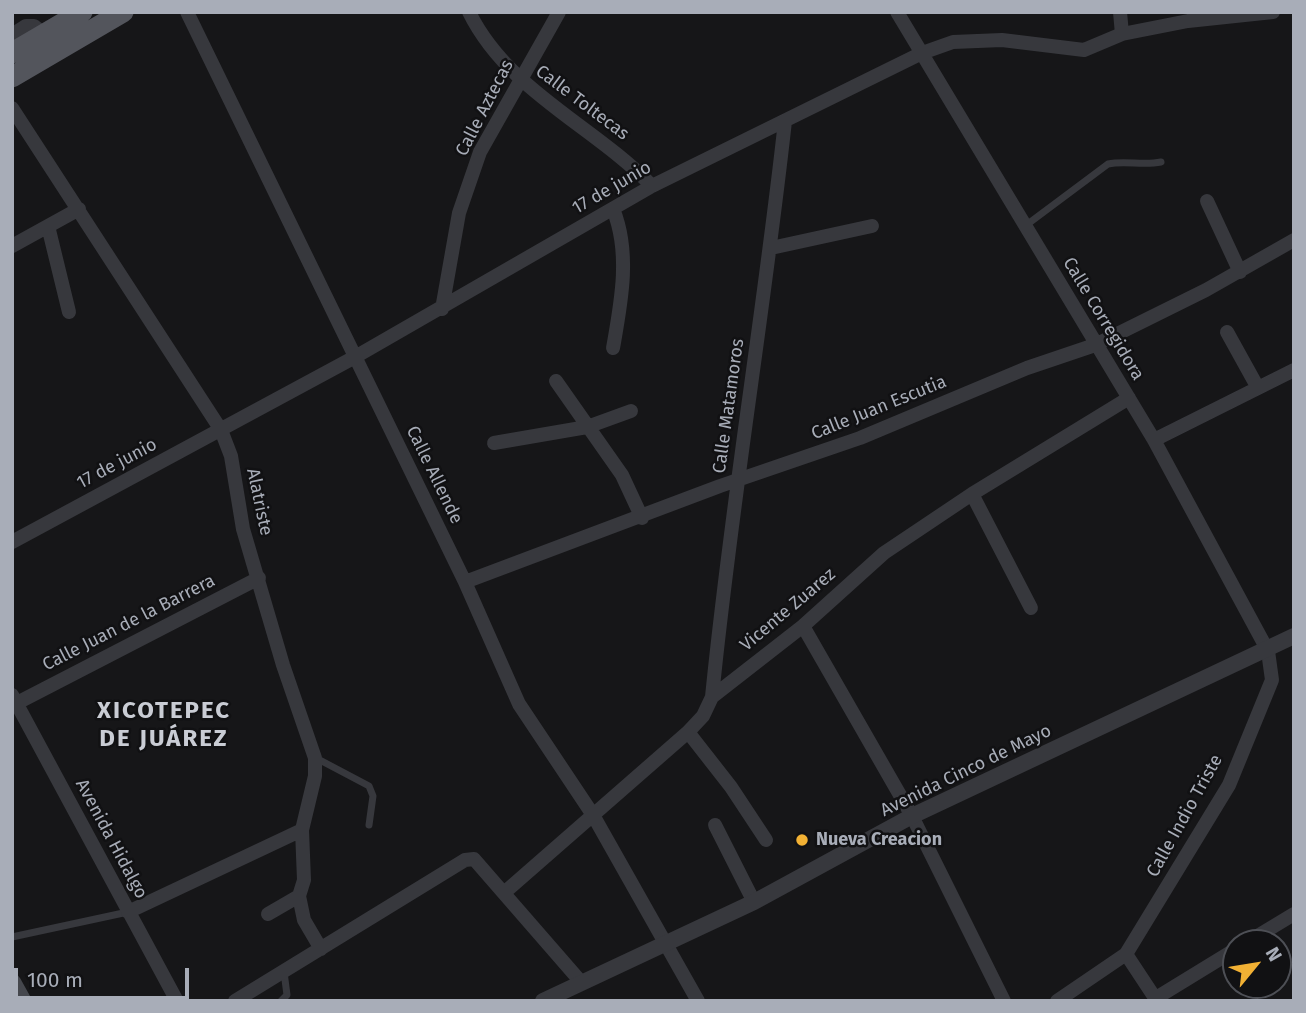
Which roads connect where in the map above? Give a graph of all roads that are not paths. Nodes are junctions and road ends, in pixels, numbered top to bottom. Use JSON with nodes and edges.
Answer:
{"nodes":[{"id":1,"x":82,"y":12,"type":"edge"},
{"id":2,"x":123,"y":12,"type":"edge"},
{"id":3,"x":187,"y":12,"type":"edge"},
{"id":4,"x":469,"y":12,"type":"edge"},
{"id":5,"x":559,"y":12,"type":"edge"},
{"id":6,"x":897,"y":12,"type":"edge"},
{"id":7,"x":1120,"y":12,"type":"edge"},
{"id":8,"x":1273,"y":12,"type":"edge"},
{"id":9,"x":44,"y":34,"type":"junction"},
{"id":10,"x":1122,"y":34,"type":"junction"},
{"id":11,"x":12,"y":35,"type":"edge"},
{"id":12,"x":12,"y":53,"type":"edge"},
{"id":13,"x":922,"y":54,"type":"junction"},
{"id":14,"x":12,"y":77,"type":"edge"},
{"id":15,"x":519,"y":80,"type":"junction"},
{"id":16,"x":12,"y":108,"type":"edge"},
{"id":17,"x":785,"y":121,"type":"junction"},
{"id":18,"x":1161,"y":162,"type":"dead end"},
{"id":19,"x":652,"y":186,"type":"junction"},
{"id":20,"x":1207,"y":201,"type":"dead end"},
{"id":21,"x":79,"y":209,"type":"junction"},
{"id":22,"x":613,"y":209,"type":"junction"},
{"id":23,"x":48,"y":226,"type":"junction"},
{"id":24,"x":872,"y":226,"type":"dead end"},
{"id":25,"x":1025,"y":227,"type":"junction"},
{"id":26,"x":1294,"y":240,"type":"edge"},
{"id":27,"x":12,"y":246,"type":"edge"},
{"id":28,"x":771,"y":248,"type":"junction"},
{"id":29,"x":1240,"y":272,"type":"junction"},
{"id":30,"x":442,"y":309,"type":"junction"},
{"id":31,"x":69,"y":312,"type":"dead end"},
{"id":32,"x":1227,"y":332,"type":"dead end"},
{"id":33,"x":1095,"y":345,"type":"junction"},
{"id":34,"x":613,"y":348,"type":"dead end"},
{"id":35,"x":355,"y":357,"type":"junction"},
{"id":36,"x":1294,"y":370,"type":"edge"},
{"id":37,"x":556,"y":382,"type":"dead end"},
{"id":38,"x":1258,"y":387,"type":"junction"},
{"id":39,"x":1129,"y":398,"type":"junction"},
{"id":40,"x":631,"y":411,"type":"dead end"},
{"id":41,"x":587,"y":426,"type":"junction"},
{"id":42,"x":220,"y":430,"type":"junction"},
{"id":43,"x":1154,"y":440,"type":"junction"},
{"id":44,"x":494,"y":443,"type":"dead end"},
{"id":45,"x":738,"y":481,"type":"junction"},
{"id":46,"x":972,"y":494,"type":"junction"},
{"id":47,"x":642,"y":517,"type":"junction"},
{"id":48,"x":12,"y":542,"type":"edge"},
{"id":49,"x":259,"y":578,"type":"junction"},
{"id":50,"x":465,"y":582,"type":"junction"},
{"id":51,"x":1031,"y":608,"type":"dead end"},
{"id":52,"x":803,"y":626,"type":"junction"},
{"id":53,"x":1294,"y":636,"type":"edge"},
{"id":54,"x":1268,"y":651,"type":"junction"},
{"id":55,"x":712,"y":697,"type":"junction"},
{"id":56,"x":14,"y":699,"type":"edge"},
{"id":57,"x":688,"y":732,"type":"junction"},
{"id":58,"x":316,"y":758,"type":"junction"},
{"id":59,"x":593,"y":815,"type":"junction"},
{"id":60,"x":912,"y":816,"type":"junction"},
{"id":61,"x":369,"y":825,"type":"dead end"},
{"id":62,"x":715,"y":825,"type":"dead end"},
{"id":63,"x":302,"y":830,"type":"junction"},
{"id":64,"x":766,"y":840,"type":"dead end"},
{"id":65,"x":505,"y":892,"type":"junction"},
{"id":66,"x":299,"y":896,"type":"junction"},
{"id":67,"x":754,"y":902,"type":"junction"},
{"id":68,"x":128,"y":912,"type":"junction"},
{"id":69,"x":268,"y":914,"type":"dead end"},
{"id":70,"x":1294,"y":914,"type":"edge"},
{"id":71,"x":1269,"y":929,"type":"edge"},
{"id":72,"x":12,"y":937,"type":"edge"},
{"id":73,"x":667,"y":943,"type":"junction"},
{"id":74,"x":321,"y":948,"type":"junction"},
{"id":75,"x":1126,"y":954,"type":"junction"},
{"id":76,"x":1222,"y":958,"type":"edge"},
{"id":77,"x":284,"y":971,"type":"junction"},
{"id":78,"x":581,"y":982,"type":"junction"},
{"id":79,"x":563,"y":996,"type":"edge"},
{"id":80,"x":1156,"y":1000,"type":"edge"},
{"id":81,"x":177,"y":1001,"type":"edge"},
{"id":82,"x":235,"y":1001,"type":"edge"},
{"id":83,"x":281,"y":1001,"type":"edge"},
{"id":84,"x":544,"y":1001,"type":"edge"},
{"id":85,"x":698,"y":1001,"type":"edge"},
{"id":86,"x":1004,"y":1001,"type":"edge"},
{"id":87,"x":1057,"y":1001,"type":"edge"}],
"edges":[{"from":1,"to":9,"type":"main road"},
{"from":2,"to":14,"type":"main road"},
{"from":3,"to":35,"type":"street","name":"Calle Allende"},
{"from":4,"to":15,"type":"street","name":"Calle Toltecas"},
{"from":5,"to":15,"type":"street","name":"Calle Aztecas"},
{"from":6,"to":13,"type":"street","name":"Calle Corregidora"},
{"from":7,"to":10,"type":"street"},
{"from":8,"to":10,"type":"street","name":"17 de junio"},
{"from":9,"to":11,"type":"street"},
{"from":9,"to":12,"type":"main road"},
{"from":10,"to":13,"type":"street","name":"17 de junio"},
{"from":13,"to":17,"type":"street","name":"17 de junio"},
{"from":13,"to":25,"type":"street","name":"Calle Corregidora"},
{"from":15,"to":19,"type":"street","name":"Calle Toltecas"},
{"from":15,"to":30,"type":"street","name":"Calle Aztecas"},
{"from":16,"to":21,"type":"street","name":"Alatriste"},
{"from":17,"to":19,"type":"street","name":"17 de junio"},
{"from":17,"to":28,"type":"street","name":"Calle Matamoros"},
{"from":18,"to":25,"type":"lane"},
{"from":19,"to":22,"type":"street","name":"17 de junio"},
{"from":20,"to":29,"type":"street"},
{"from":21,"to":23,"type":"street"},
{"from":21,"to":42,"type":"street","name":"Alatriste"},
{"from":22,"to":30,"type":"street","name":"17 de junio"},
{"from":22,"to":34,"type":"street"},
{"from":23,"to":27,"type":"street"},
{"from":23,"to":31,"type":"street"},
{"from":24,"to":28,"type":"street"},
{"from":25,"to":33,"type":"street","name":"Calle Corregidora"},
{"from":26,"to":29,"type":"street","name":"Calle Juan Escutia"},
{"from":28,"to":45,"type":"street","name":"Calle Matamoros"},
{"from":29,"to":33,"type":"street","name":"Calle Juan Escutia"},
{"from":30,"to":35,"type":"street","name":"17 de junio"},
{"from":32,"to":38,"type":"street"},
{"from":33,"to":39,"type":"street","name":"Calle Corregidora"},
{"from":33,"to":45,"type":"street","name":"Calle Juan Escutia"},
{"from":35,"to":42,"type":"street","name":"17 de junio"},
{"from":35,"to":50,"type":"street","name":"Calle Allende"},
{"from":36,"to":38,"type":"street"},
{"from":37,"to":41,"type":"street"},
{"from":38,"to":43,"type":"street"},
{"from":39,"to":43,"type":"street","name":"Calle Corregidora"},
{"from":39,"to":46,"type":"street","name":"Vicente Zuarez"},
{"from":40,"to":41,"type":"street"},
{"from":41,"to":44,"type":"street"},
{"from":41,"to":47,"type":"street"},
{"from":42,"to":48,"type":"street","name":"17 de junio"},
{"from":42,"to":49,"type":"street","name":"Alatriste"},
{"from":43,"to":54,"type":"street","name":"Calle Corregidora"},
{"from":45,"to":47,"type":"street","name":"Calle Juan Escutia"},
{"from":45,"to":55,"type":"street","name":"Calle Matamoros"},
{"from":46,"to":51,"type":"street"},
{"from":46,"to":52,"type":"street","name":"Vicente Zuarez"},
{"from":47,"to":50,"type":"street","name":"Calle Juan Escutia"},
{"from":49,"to":56,"type":"street","name":"Calle Juan de la Barrera"},
{"from":49,"to":58,"type":"street","name":"Alatriste"},
{"from":50,"to":59,"type":"street","name":"Calle Allende"},
{"from":52,"to":55,"type":"street","name":"Vicente Zuarez"},
{"from":52,"to":60,"type":"street"},
{"from":53,"to":54,"type":"street","name":"Avenida Cinco de Mayo"},
{"from":54,"to":60,"type":"street","name":"Avenida Cinco de Mayo"},
{"from":54,"to":75,"type":"street","name":"Calle Indio Triste"},
{"from":55,"to":57,"type":"street","name":"Vicente Zuarez"},
{"from":56,"to":68,"type":"street","name":"Avenida Hidalgo"},
{"from":57,"to":59,"type":"street","name":"Vicente Zuarez"},
{"from":57,"to":64,"type":"street"},
{"from":58,"to":61,"type":"lane"},
{"from":58,"to":63,"type":"street","name":"Alatriste"},
{"from":59,"to":65,"type":"street","name":"Vicente Zuarez"},
{"from":59,"to":73,"type":"street","name":"Calle Allende"},
{"from":60,"to":67,"type":"street","name":"Avenida Cinco de Mayo"},
{"from":60,"to":86,"type":"street"},
{"from":62,"to":67,"type":"street"},
{"from":63,"to":66,"type":"street","name":"Alatriste"},
{"from":63,"to":68,"type":"street"},
{"from":65,"to":74,"type":"street"},
{"from":65,"to":78,"type":"street"},
{"from":66,"to":69,"type":"street"},
{"from":66,"to":74,"type":"street","name":"Alatriste"},
{"from":67,"to":73,"type":"street","name":"Avenida Cinco de Mayo"},
{"from":68,"to":72,"type":"lane"},
{"from":68,"to":81,"type":"street","name":"Avenida Hidalgo"},
{"from":70,"to":71,"type":"street"},
{"from":73,"to":78,"type":"street","name":"Avenida Cinco de Mayo"},
{"from":73,"to":85,"type":"street","name":"Calle Allende"},
{"from":74,"to":77,"type":"street"},
{"from":75,"to":80,"type":"street"},
{"from":75,"to":87,"type":"street"},
{"from":76,"to":80,"type":"street"},
{"from":77,"to":82,"type":"street"},
{"from":77,"to":83,"type":"lane"},
{"from":78,"to":79,"type":"street","name":"Avenida Cinco de Mayo"},
{"from":79,"to":84,"type":"street","name":"Avenida Cinco de Mayo"}]}
